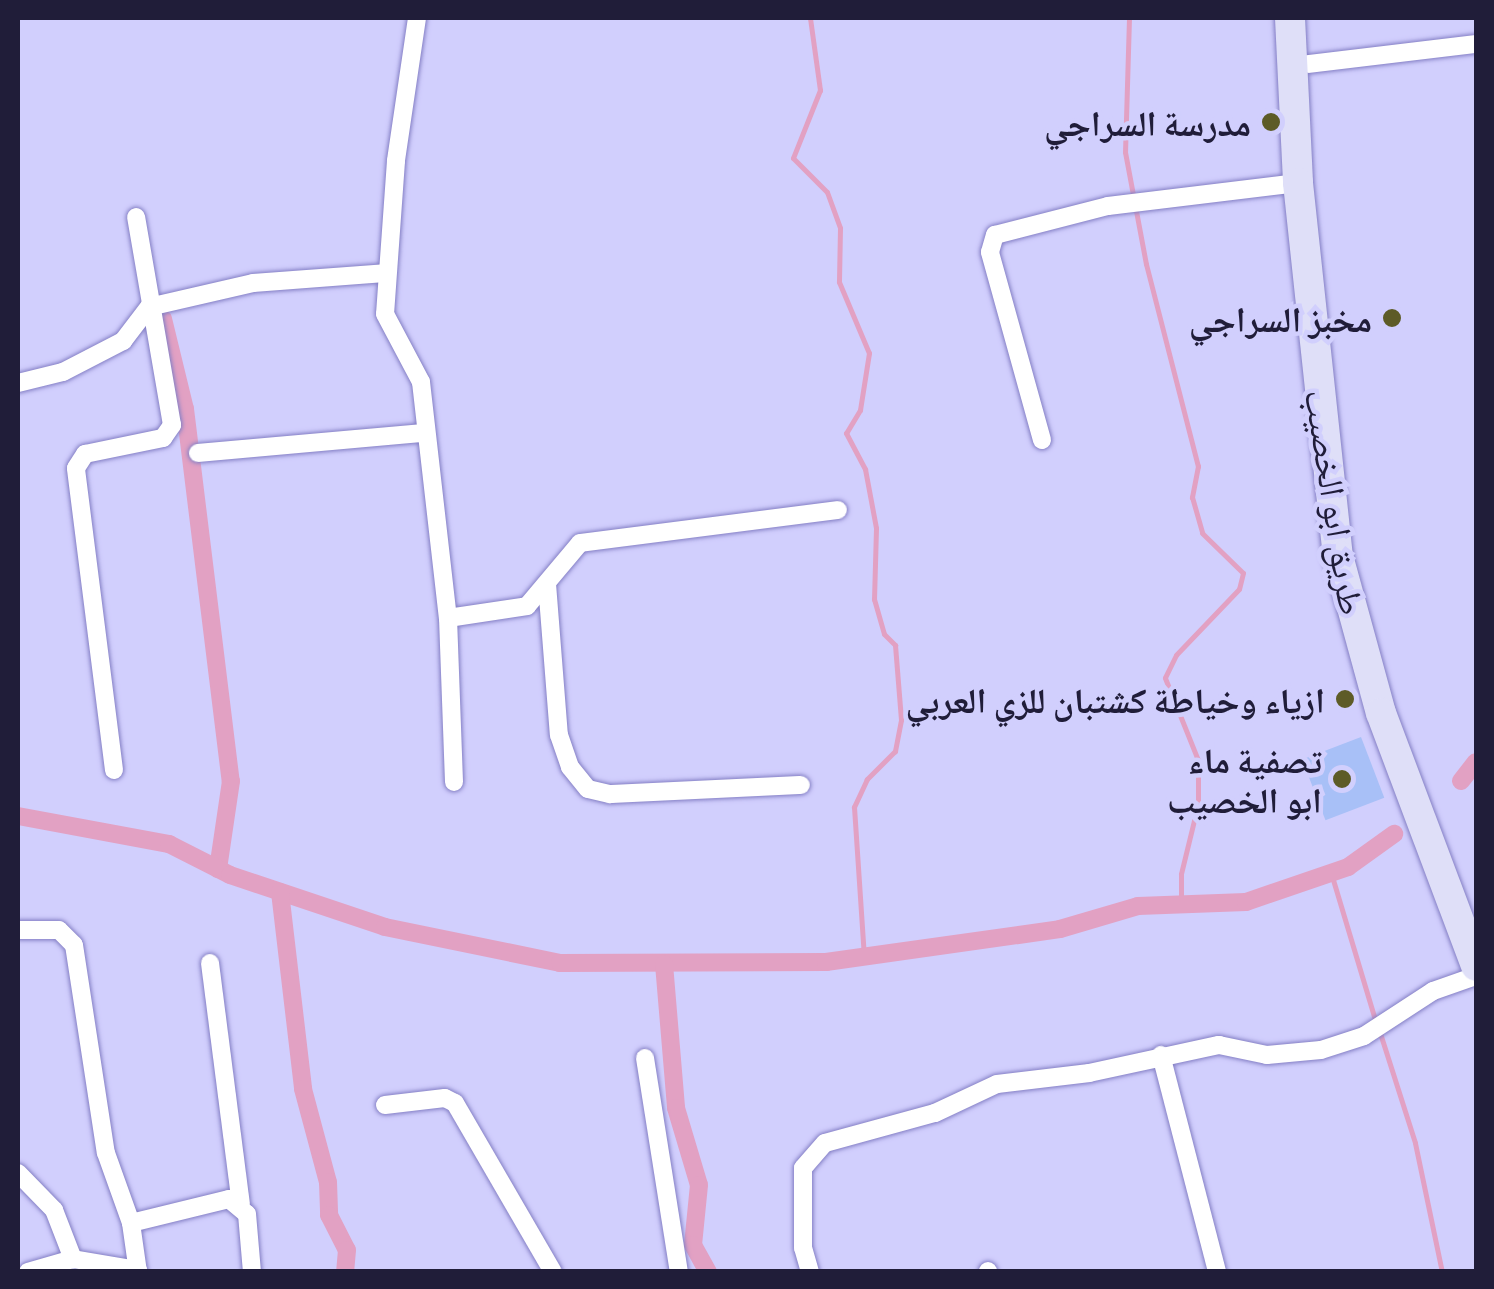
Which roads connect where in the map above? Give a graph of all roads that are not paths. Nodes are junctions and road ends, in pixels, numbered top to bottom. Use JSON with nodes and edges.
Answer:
{"nodes":[{"id":1,"x":418,"y":18,"type":"edge"},
{"id":2,"x":1290,"y":18,"type":"edge"},
{"id":3,"x":1306,"y":18,"type":"edge"},
{"id":4,"x":1476,"y":44,"type":"edge"},
{"id":5,"x":1308,"y":64,"type":"junction"},
{"id":6,"x":1298,"y":183,"type":"junction"},
{"id":7,"x":136,"y":217,"type":"dead end"},
{"id":8,"x":385,"y":273,"type":"junction"},
{"id":9,"x":149,"y":307,"type":"junction"},
{"id":10,"x":18,"y":383,"type":"edge"},
{"id":11,"x":423,"y":433,"type":"junction"},
{"id":12,"x":1042,"y":440,"type":"dead end"},
{"id":13,"x":198,"y":452,"type":"dead end"},
{"id":14,"x":838,"y":510,"type":"dead end"},
{"id":15,"x":547,"y":584,"type":"junction"},
{"id":16,"x":448,"y":618,"type":"junction"},
{"id":17,"x":114,"y":770,"type":"dead end"},
{"id":18,"x":454,"y":782,"type":"dead end"},
{"id":19,"x":801,"y":785,"type":"dead end"},
{"id":20,"x":1476,"y":908,"type":"edge"},
{"id":21,"x":18,"y":930,"type":"edge"},
{"id":22,"x":210,"y":963,"type":"dead end"},
{"id":23,"x":1476,"y":966,"type":"edge"},
{"id":24,"x":1476,"y":976,"type":"edge"},
{"id":25,"x":1161,"y":1055,"type":"junction"},
{"id":26,"x":645,"y":1058,"type":"dead end"},
{"id":27,"x":385,"y":1104,"type":"dead end"},
{"id":28,"x":18,"y":1173,"type":"edge"},
{"id":29,"x":241,"y":1204,"type":"junction"},
{"id":30,"x":131,"y":1223,"type":"junction"},
{"id":31,"x":73,"y":1259,"type":"junction"},
{"id":32,"x":138,"y":1270,"type":"edge"},
{"id":33,"x":28,"y":1272,"type":"edge"},
{"id":34,"x":252,"y":1272,"type":"edge"},
{"id":35,"x":554,"y":1272,"type":"edge"},
{"id":36,"x":679,"y":1272,"type":"edge"},
{"id":37,"x":810,"y":1272,"type":"edge"},
{"id":38,"x":1217,"y":1272,"type":"edge"}],
"edges":[{"from":1,"to":8,"type":"street"},
{"from":2,"to":6,"type":"main road","name":"طريق ابو الخصيب"},
{"from":3,"to":5,"type":"main road","name":"طريق ابو الخصيب"},
{"from":4,"to":5,"type":"street"},
{"from":5,"to":20,"type":"main road","name":"طريق ابو الخصيب"},
{"from":6,"to":12,"type":"street"},
{"from":6,"to":23,"type":"main road","name":"طريق ابو الخصيب"},
{"from":7,"to":9,"type":"street"},
{"from":8,"to":9,"type":"street"},
{"from":8,"to":11,"type":"street"},
{"from":9,"to":10,"type":"street"},
{"from":9,"to":17,"type":"street"},
{"from":11,"to":13,"type":"street"},
{"from":11,"to":16,"type":"street"},
{"from":14,"to":15,"type":"street"},
{"from":15,"to":16,"type":"street"},
{"from":15,"to":19,"type":"street"},
{"from":16,"to":18,"type":"street"},
{"from":21,"to":30,"type":"street"},
{"from":22,"to":29,"type":"street"},
{"from":24,"to":25,"type":"street"},
{"from":25,"to":37,"type":"street"},
{"from":25,"to":38,"type":"street"},
{"from":26,"to":36,"type":"street"},
{"from":27,"to":35,"type":"street"},
{"from":28,"to":31,"type":"street"},
{"from":29,"to":30,"type":"street"},
{"from":29,"to":34,"type":"street"},
{"from":30,"to":32,"type":"street"},
{"from":31,"to":32,"type":"street"},
{"from":31,"to":33,"type":"street"}]}
